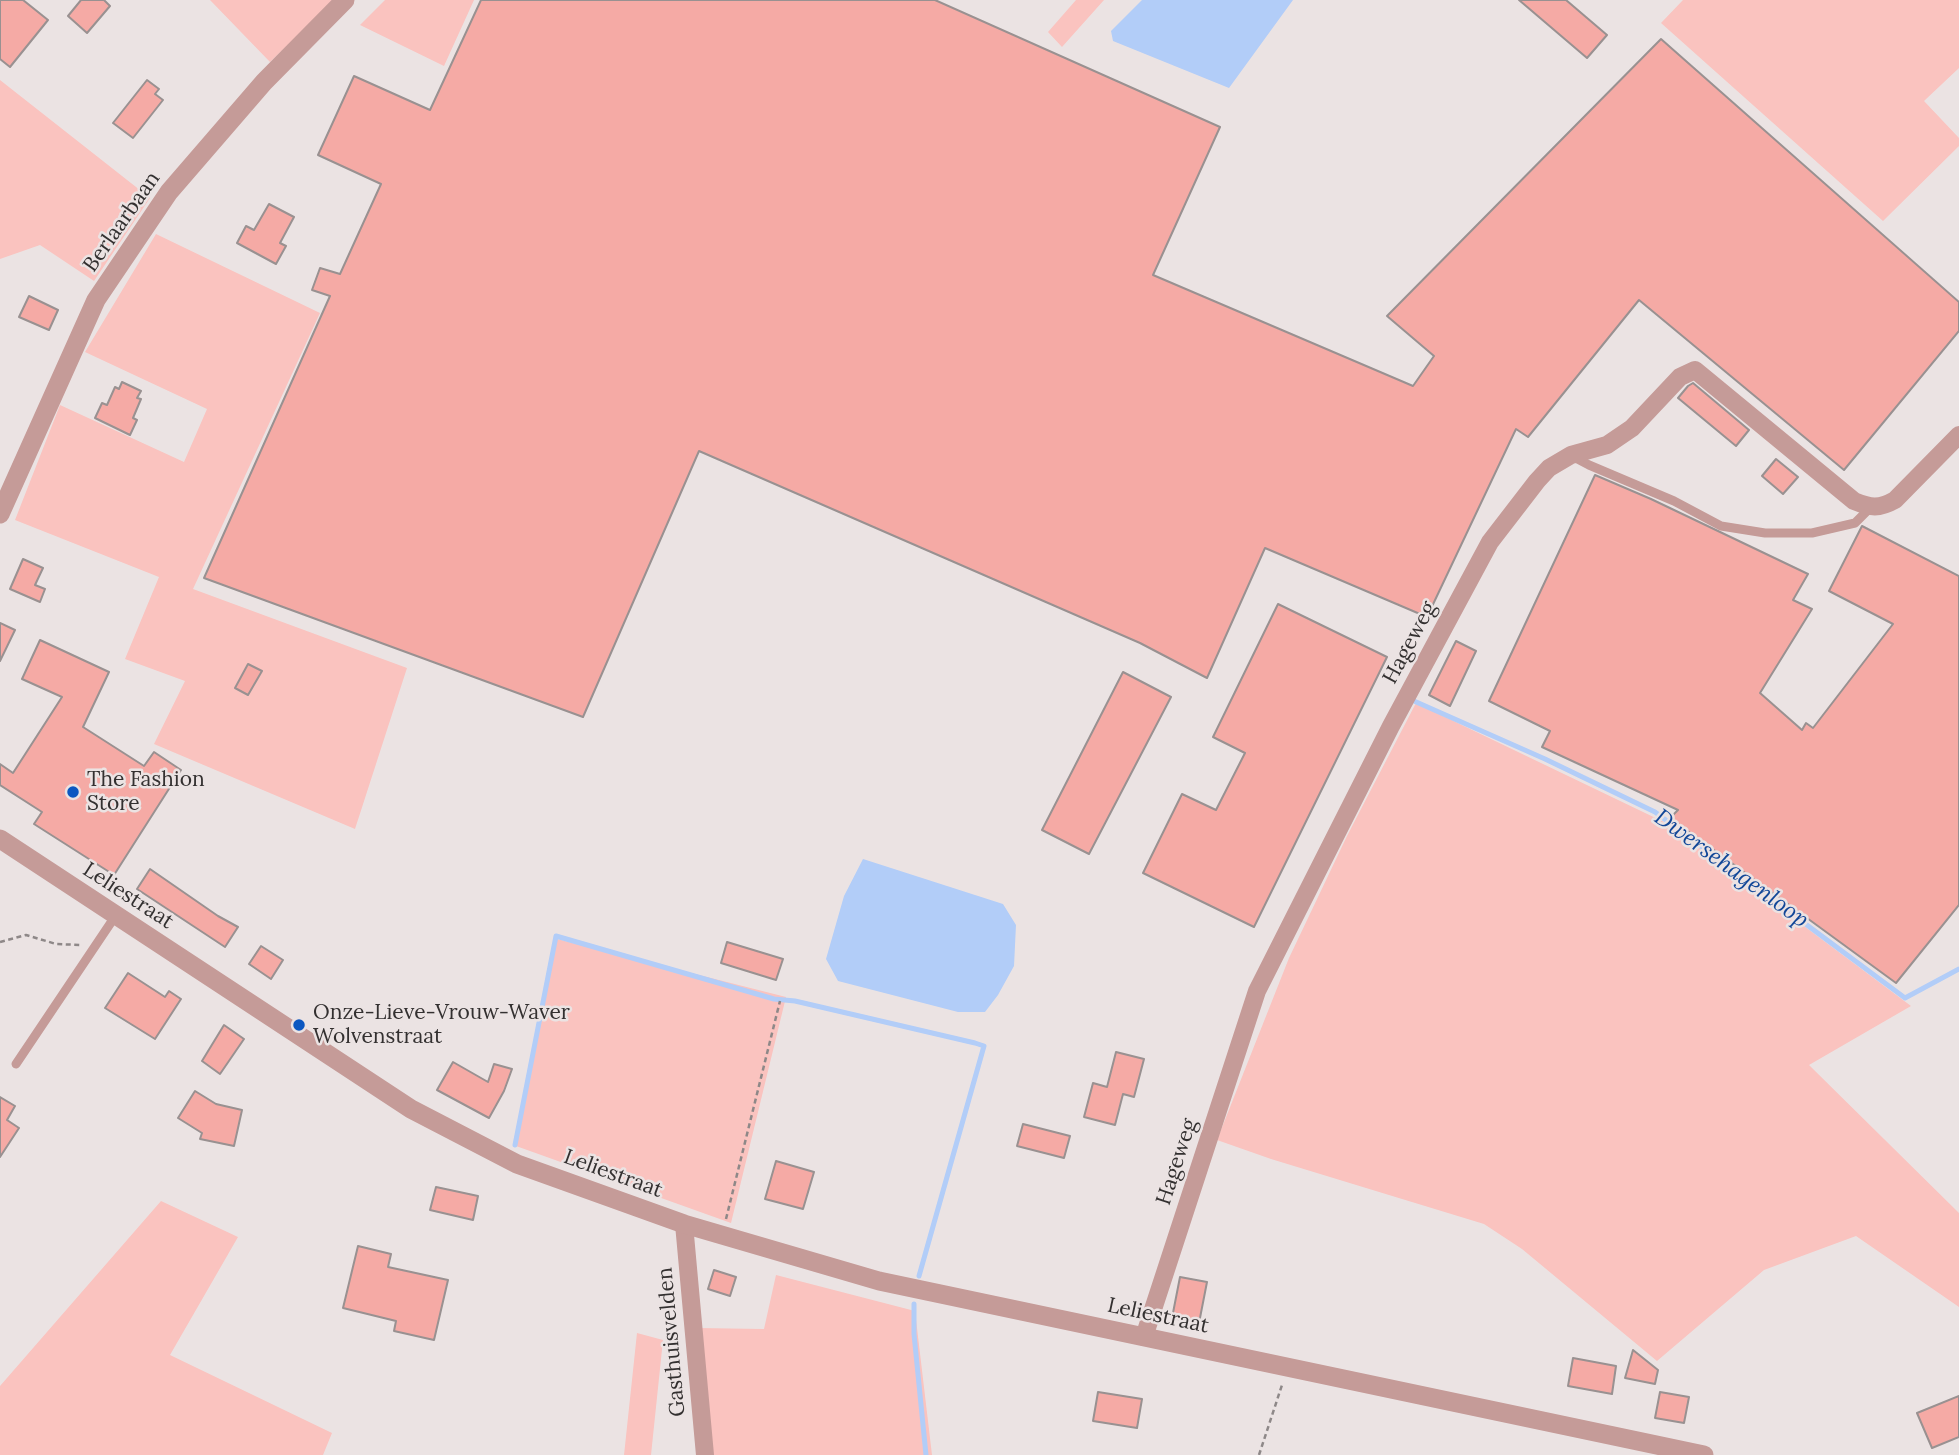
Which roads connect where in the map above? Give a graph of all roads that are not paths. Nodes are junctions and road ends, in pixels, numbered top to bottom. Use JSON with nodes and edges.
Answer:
{"nodes":[{"id":1,"x":345,"y":0,"type":"edge"},
{"id":2,"x":1959,"y":435,"type":"edge"},
{"id":3,"x":1571,"y":455,"type":"junction"},
{"id":4,"x":1870,"y":508,"type":"junction"},
{"id":5,"x":0,"y":514,"type":"edge"},
{"id":6,"x":0,"y":839,"type":"edge"},
{"id":7,"x":116,"y":915,"type":"junction"},
{"id":8,"x":16,"y":1064,"type":"dead end"},
{"id":9,"x":684,"y":1224,"type":"junction"},
{"id":10,"x":1144,"y":1337,"type":"junction"},
{"id":11,"x":705,"y":1455,"type":"edge"},
{"id":12,"x":1704,"y":1455,"type":"edge"}],
"edges":[{"from":1,"to":5,"type":"street","name":"Berlaarbaan"},
{"from":2,"to":4,"type":"street"},
{"from":3,"to":4,"type":"lane"},
{"from":3,"to":4,"type":"street","name":"Hageweg"},
{"from":3,"to":10,"type":"street","name":"Hageweg"},
{"from":6,"to":7,"type":"street","name":"Leliestraat"},
{"from":7,"to":8,"type":"lane"},
{"from":7,"to":9,"type":"street","name":"Leliestraat"},
{"from":9,"to":10,"type":"street","name":"Leliestraat"},
{"from":9,"to":11,"type":"street","name":"Gasthuisvelden"},
{"from":10,"to":12,"type":"street","name":"Leliestraat"}]}
